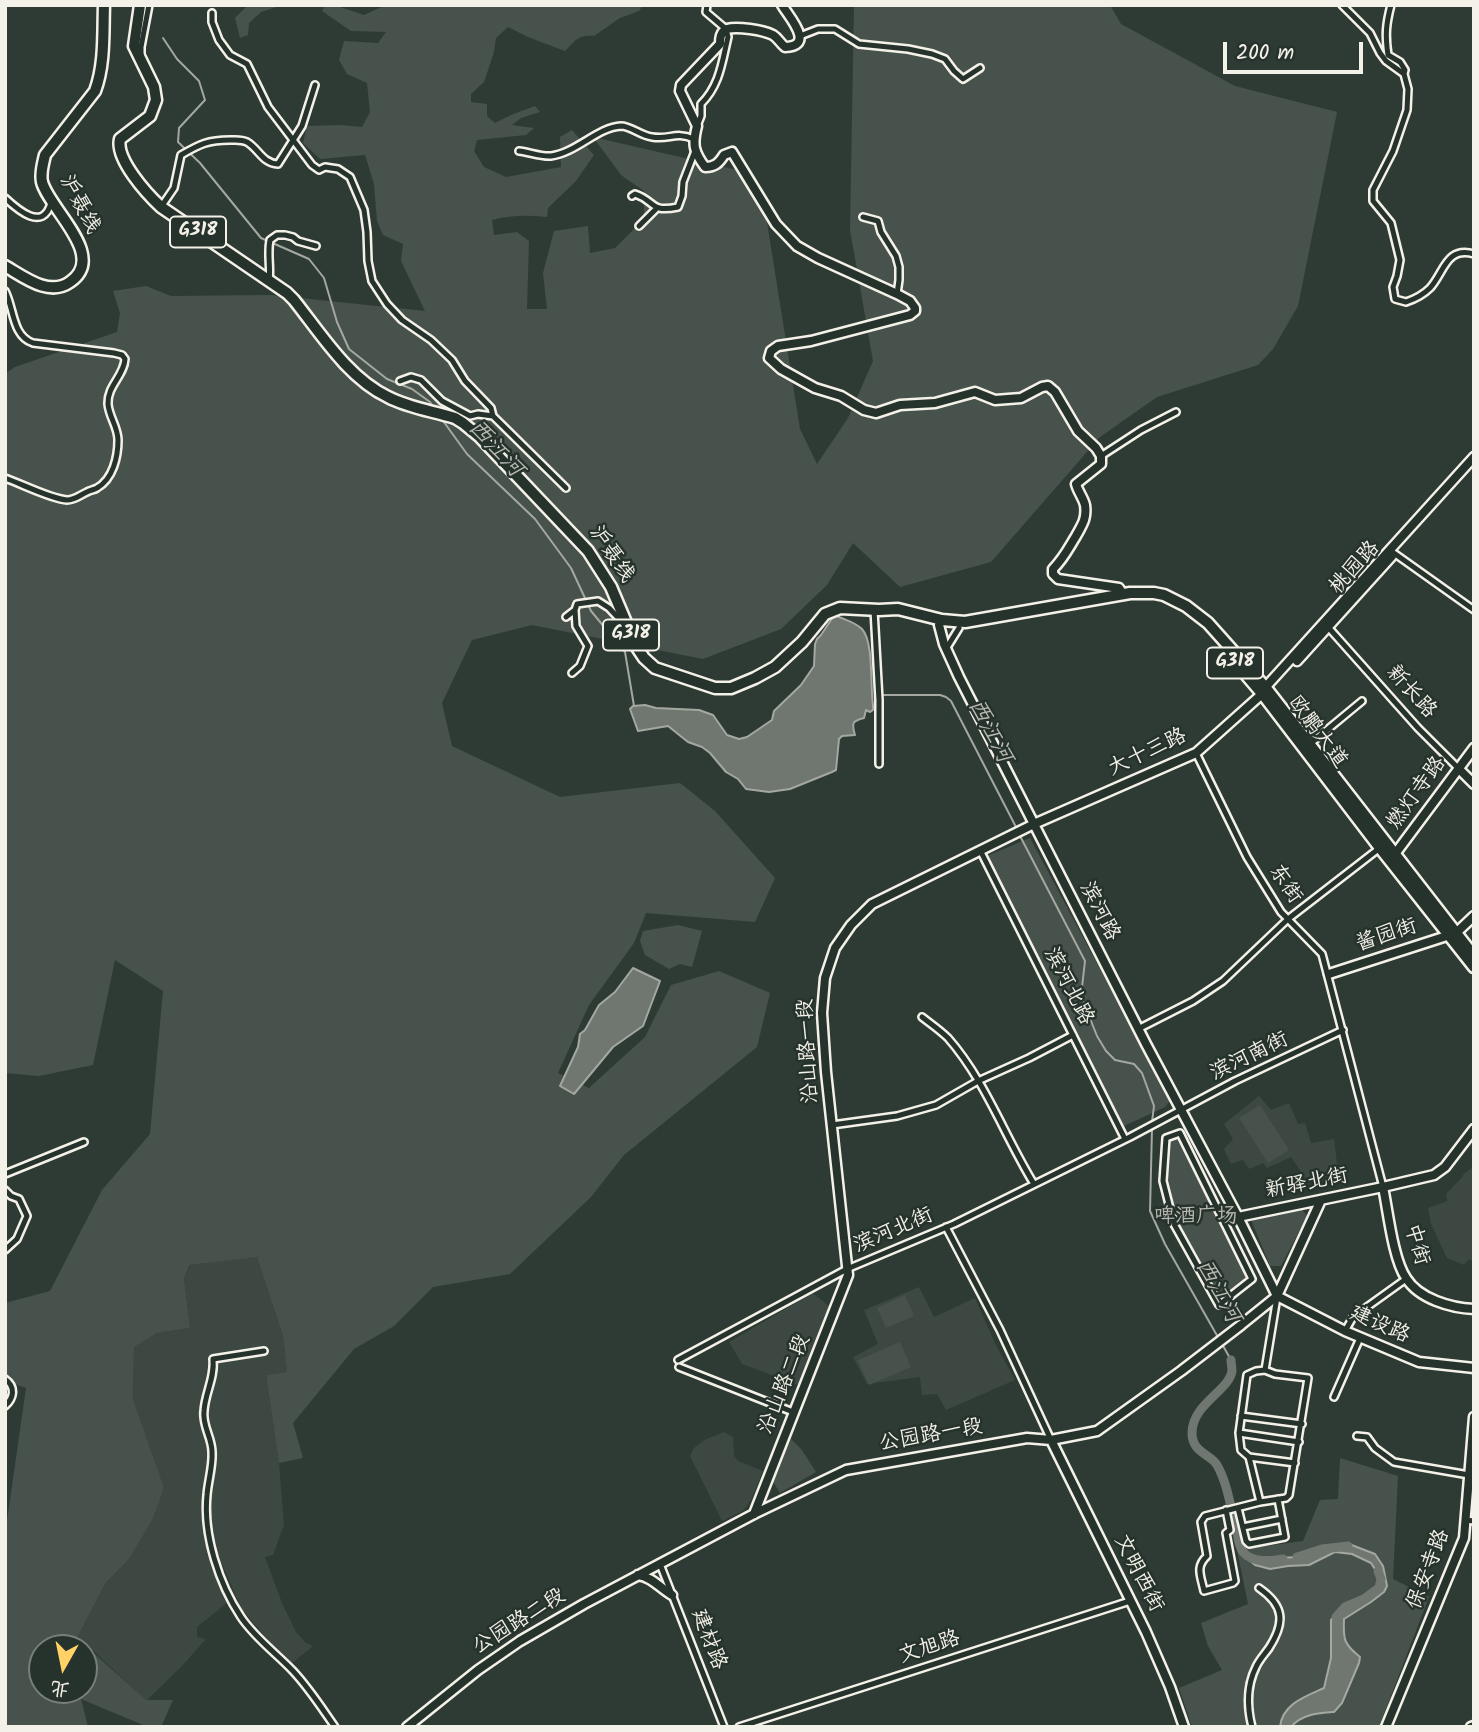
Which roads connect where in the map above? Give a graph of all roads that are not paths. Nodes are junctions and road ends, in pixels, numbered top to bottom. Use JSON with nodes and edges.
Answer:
{"nodes":[{"id":1,"x":104,"y":5,"type":"edge"},
{"id":2,"x":140,"y":5,"type":"edge"},
{"id":3,"x":149,"y":5,"type":"edge"},
{"id":4,"x":707,"y":5,"type":"edge"},
{"id":5,"x":782,"y":5,"type":"edge"},
{"id":6,"x":1342,"y":5,"type":"edge"},
{"id":7,"x":1391,"y":5,"type":"edge"},
{"id":8,"x":212,"y":13,"type":"dead end"},
{"id":9,"x":726,"y":29,"type":"junction"},
{"id":10,"x":800,"y":36,"type":"junction"},
{"id":11,"x":141,"y":62,"type":"junction"},
{"id":12,"x":980,"y":68,"type":"dead end"},
{"id":13,"x":1404,"y":74,"type":"junction"},
{"id":14,"x":315,"y":85,"type":"dead end"},
{"id":15,"x":697,"y":126,"type":"junction"},
{"id":16,"x":293,"y":139,"type":"junction"},
{"id":17,"x":694,"y":139,"type":"junction"},
{"id":18,"x":519,"y":151,"type":"dead end"},
{"id":19,"x":695,"y":151,"type":"junction"},
{"id":20,"x":632,"y":196,"type":"dead end"},
{"id":21,"x":5,"y":198,"type":"edge"},
{"id":22,"x":52,"y":201,"type":"junction"},
{"id":23,"x":162,"y":207,"type":"junction"},
{"id":24,"x":656,"y":209,"type":"junction"},
{"id":25,"x":863,"y":217,"type":"dead end"},
{"id":26,"x":639,"y":226,"type":"dead end"},
{"id":27,"x":316,"y":246,"type":"dead end"},
{"id":28,"x":1474,"y":254,"type":"edge"},
{"id":29,"x":5,"y":267,"type":"edge"},
{"id":30,"x":269,"y":281,"type":"junction"},
{"id":31,"x":5,"y":291,"type":"edge"},
{"id":32,"x":897,"y":294,"type":"junction"},
{"id":33,"x":8,"y":307,"type":"edge"},
{"id":34,"x":400,"y":381,"type":"dead end"},
{"id":35,"x":442,"y":401,"type":"junction"},
{"id":36,"x":1176,"y":412,"type":"dead end"},
{"id":37,"x":444,"y":415,"type":"junction"},
{"id":38,"x":493,"y":416,"type":"junction"},
{"id":39,"x":1101,"y":456,"type":"junction"},
{"id":40,"x":1474,"y":457,"type":"edge"},
{"id":41,"x":1474,"y":465,"type":"edge"},
{"id":42,"x":5,"y":478,"type":"edge"},
{"id":43,"x":566,"y":488,"type":"dead end"},
{"id":44,"x":1392,"y":552,"type":"junction"},
{"id":45,"x":1123,"y":594,"type":"junction"},
{"id":46,"x":575,"y":610,"type":"junction"},
{"id":47,"x":877,"y":610,"type":"junction"},
{"id":48,"x":1474,"y":610,"type":"edge"},
{"id":49,"x":566,"y":617,"type":"dead end"},
{"id":50,"x":940,"y":623,"type":"junction"},
{"id":51,"x":1326,"y":624,"type":"junction"},
{"id":52,"x":960,"y":628,"type":"junction"},
{"id":53,"x":629,"y":630,"type":"junction"},
{"id":54,"x":946,"y":649,"type":"junction"},
{"id":55,"x":572,"y":673,"type":"dead end"},
{"id":56,"x":1264,"y":692,"type":"junction"},
{"id":57,"x":1362,"y":701,"type":"dead end"},
{"id":58,"x":1310,"y":744,"type":"junction"},
{"id":59,"x":1474,"y":748,"type":"edge"},
{"id":60,"x":1196,"y":753,"type":"junction"},
{"id":61,"x":879,"y":764,"type":"dead end"},
{"id":62,"x":1459,"y":769,"type":"junction"},
{"id":63,"x":1474,"y":783,"type":"edge"},
{"id":64,"x":1034,"y":824,"type":"junction"},
{"id":65,"x":999,"y":841,"type":"joint"},
{"id":66,"x":1384,"y":846,"type":"junction"},
{"id":67,"x":979,"y":850,"type":"junction"},
{"id":68,"x":1393,"y":857,"type":"junction"},
{"id":69,"x":1474,"y":916,"type":"edge"},
{"id":70,"x":1288,"y":919,"type":"junction"},
{"id":71,"x":1452,"y":934,"type":"junction"},
{"id":72,"x":1474,"y":956,"type":"edge"},
{"id":73,"x":1474,"y":967,"type":"edge"},
{"id":74,"x":1328,"y":974,"type":"junction"},
{"id":75,"x":922,"y":1017,"type":"dead end"},
{"id":76,"x":1138,"y":1029,"type":"junction"},
{"id":77,"x":1343,"y":1030,"type":"junction"},
{"id":78,"x":1073,"y":1035,"type":"junction"},
{"id":79,"x":978,"y":1082,"type":"junction"},
{"id":80,"x":1182,"y":1110,"type":"junction"},
{"id":81,"x":832,"y":1125,"type":"junction"},
{"id":82,"x":1474,"y":1129,"type":"edge"},
{"id":83,"x":1128,"y":1138,"type":"junction"},
{"id":84,"x":84,"y":1142,"type":"dead end"},
{"id":85,"x":5,"y":1174,"type":"edge"},
{"id":86,"x":1034,"y":1184,"type":"junction"},
{"id":87,"x":1384,"y":1188,"type":"junction"},
{"id":88,"x":5,"y":1190,"type":"edge"},
{"id":89,"x":1321,"y":1200,"type":"junction"},
{"id":90,"x":1238,"y":1217,"type":"junction"},
{"id":91,"x":946,"y":1227,"type":"junction"},
{"id":92,"x":5,"y":1250,"type":"edge"},
{"id":93,"x":847,"y":1269,"type":"junction"},
{"id":94,"x":1406,"y":1279,"type":"junction"},
{"id":95,"x":1277,"y":1296,"type":"junction"},
{"id":96,"x":1219,"y":1305,"type":"joint"},
{"id":97,"x":1474,"y":1309,"type":"edge"},
{"id":98,"x":1345,"y":1331,"type":"junction"},
{"id":99,"x":1360,"y":1338,"type":"junction"},
{"id":100,"x":264,"y":1351,"type":"dead end"},
{"id":101,"x":1474,"y":1368,"type":"edge"},
{"id":102,"x":1265,"y":1370,"type":"junction"},
{"id":103,"x":5,"y":1379,"type":"edge"},
{"id":104,"x":1334,"y":1397,"type":"dead end"},
{"id":105,"x":5,"y":1406,"type":"edge"},
{"id":106,"x":793,"y":1412,"type":"junction"},
{"id":107,"x":1241,"y":1416,"type":"junction"},
{"id":108,"x":1474,"y":1417,"type":"edge"},
{"id":109,"x":1302,"y":1424,"type":"junction"},
{"id":110,"x":1239,"y":1433,"type":"junction"},
{"id":111,"x":1357,"y":1436,"type":"dead end"},
{"id":112,"x":1051,"y":1440,"type":"junction"},
{"id":113,"x":1299,"y":1442,"type":"junction"},
{"id":114,"x":1249,"y":1457,"type":"junction"},
{"id":115,"x":1296,"y":1463,"type":"junction"},
{"id":116,"x":1469,"y":1475,"type":"junction"},
{"id":117,"x":1278,"y":1499,"type":"junction"},
{"id":118,"x":1260,"y":1502,"type":"junction"},
{"id":119,"x":1232,"y":1509,"type":"junction"},
{"id":120,"x":754,"y":1514,"type":"junction"},
{"id":121,"x":1282,"y":1519,"type":"junction"},
{"id":122,"x":1470,"y":1521,"type":"edge"},
{"id":123,"x":1244,"y":1527,"type":"junction"},
{"id":124,"x":660,"y":1564,"type":"junction"},
{"id":125,"x":638,"y":1576,"type":"junction"},
{"id":126,"x":1259,"y":1588,"type":"dead end"},
{"id":127,"x":672,"y":1595,"type":"junction"},
{"id":128,"x":1130,"y":1601,"type":"junction"},
{"id":129,"x":335,"y":1727,"type":"edge"},
{"id":130,"x":407,"y":1727,"type":"edge"},
{"id":131,"x":724,"y":1727,"type":"edge"},
{"id":132,"x":739,"y":1727,"type":"edge"},
{"id":133,"x":1184,"y":1727,"type":"edge"},
{"id":134,"x":1252,"y":1727,"type":"edge"},
{"id":135,"x":1386,"y":1727,"type":"edge"}],
"edges":[{"from":1,"to":22,"type":"highway","name":"沪聂线"},
{"from":2,"to":11,"type":"highway","name":"沪聂线","number":"G318"},
{"from":3,"to":11,"type":"street"},
{"from":4,"to":9,"type":"street"},
{"from":5,"to":10,"type":"street"},
{"from":6,"to":13,"type":"street"},
{"from":7,"to":13,"type":"street"},
{"from":8,"to":16,"type":"street"},
{"from":9,"to":10,"type":"street"},
{"from":9,"to":15,"type":"street"},
{"from":9,"to":15,"type":"street"},
{"from":10,"to":12,"type":"street"},
{"from":11,"to":23,"type":"highway","name":"沪聂线","number":"G318"},
{"from":13,"to":28,"type":"street"},
{"from":14,"to":16,"type":"street"},
{"from":15,"to":17,"type":"street"},
{"from":16,"to":23,"type":"street"},
{"from":16,"to":38,"type":"street"},
{"from":17,"to":18,"type":"street"},
{"from":17,"to":19,"type":"street"},
{"from":19,"to":24,"type":"street"},
{"from":19,"to":32,"type":"street"},
{"from":20,"to":24,"type":"street"},
{"from":21,"to":22,"type":"street"},
{"from":22,"to":29,"type":"highway","name":"沪聂线"},
{"from":23,"to":30,"type":"highway","name":"沪聂线","number":"G318"},
{"from":24,"to":26,"type":"street"},
{"from":25,"to":32,"type":"street"},
{"from":27,"to":30,"type":"street"},
{"from":30,"to":37,"type":"highway","name":"沪聂线","number":"G318"},
{"from":31,"to":33,"type":"street"},
{"from":32,"to":39,"type":"street"},
{"from":33,"to":42,"type":"street"},
{"from":34,"to":35,"type":"street"},
{"from":35,"to":37,"type":"street"},
{"from":35,"to":38,"type":"street"},
{"from":36,"to":39,"type":"street"},
{"from":37,"to":53,"type":"highway","name":"沪聂线","number":"G318"},
{"from":38,"to":43,"type":"street"},
{"from":39,"to":45,"type":"street"},
{"from":40,"to":44,"type":"street"},
{"from":41,"to":44,"type":"street","name":"桃园路"},
{"from":44,"to":48,"type":"street"},
{"from":44,"to":51,"type":"street","name":"桃园路"},
{"from":45,"to":50,"type":"highway","name":"沪聂线","number":"G318"},
{"from":45,"to":56,"type":"highway","name":"沪聂线","number":"G318"},
{"from":46,"to":49,"type":"street"},
{"from":46,"to":53,"type":"street"},
{"from":46,"to":55,"type":"street"},
{"from":47,"to":50,"type":"highway","name":"沪聂线","number":"G318"},
{"from":47,"to":53,"type":"highway","name":"沪聂线","number":"G318"},
{"from":47,"to":61,"type":"street"},
{"from":50,"to":52,"type":"highway","name":"欧鹏大道","number":"G318"},
{"from":50,"to":54,"type":"street","name":"滨河路"},
{"from":51,"to":56,"type":"street","name":"桃园路"},
{"from":51,"to":62,"type":"street","name":"新长路"},
{"from":52,"to":54,"type":"street"},
{"from":52,"to":56,"type":"highway","name":"欧鹏大道","number":"G318"},
{"from":54,"to":64,"type":"street","name":"滨河路"},
{"from":56,"to":58,"type":"highway","name":"欧鹏大道","number":"G318"},
{"from":56,"to":60,"type":"street","name":"大十三路"},
{"from":56,"to":66,"type":"highway","name":"欧鹏大道","number":"G318"},
{"from":57,"to":58,"type":"street"},
{"from":58,"to":66,"type":"highway","name":"欧鹏大道","number":"G318"},
{"from":59,"to":62,"type":"street","name":"燃灯寺路"},
{"from":60,"to":64,"type":"street","name":"大十三路"},
{"from":60,"to":70,"type":"street","name":"东街"},
{"from":62,"to":63,"type":"street","name":"新长路"},
{"from":62,"to":68,"type":"street","name":"燃灯寺路"},
{"from":64,"to":65,"type":"street","name":"大十三路"},
{"from":64,"to":76,"type":"street","name":"滨河路"},
{"from":65,"to":67,"type":"street","name":"沿山路一段"},
{"from":66,"to":68,"type":"highway","name":"欧鹏大道","number":"G318"},
{"from":66,"to":70,"type":"street"},
{"from":67,"to":78,"type":"street","name":"滨河北路"},
{"from":67,"to":81,"type":"street","name":"沿山路一段"},
{"from":68,"to":71,"type":"highway","name":"欧鹏大道","number":"G318"},
{"from":69,"to":71,"type":"street"},
{"from":70,"to":74,"type":"street","name":"东街"},
{"from":70,"to":76,"type":"street"},
{"from":71,"to":72,"type":"highway","name":"欧鹏大道","number":"G318"},
{"from":71,"to":73,"type":"highway","name":"欧鹏大道","number":"G318"},
{"from":71,"to":74,"type":"street","name":"酱园街"},
{"from":74,"to":77,"type":"street","name":"东街"},
{"from":75,"to":79,"type":"street"},
{"from":76,"to":80,"type":"street","name":"滨河路"},
{"from":77,"to":80,"type":"street","name":"滨河南街"},
{"from":77,"to":87,"type":"street","name":"东街"},
{"from":78,"to":79,"type":"street"},
{"from":78,"to":83,"type":"street","name":"滨河北路"},
{"from":79,"to":81,"type":"street"},
{"from":79,"to":86,"type":"street"},
{"from":80,"to":83,"type":"street","name":"滨河南街"},
{"from":80,"to":90,"type":"street","name":"滨河路"},
{"from":81,"to":93,"type":"street","name":"沿山路一段"},
{"from":82,"to":87,"type":"street","name":"新驿北街"},
{"from":83,"to":86,"type":"street","name":"滨河北街"},
{"from":84,"to":85,"type":"street"},
{"from":86,"to":91,"type":"street","name":"滨河北街"},
{"from":87,"to":89,"type":"street","name":"新驿北街"},
{"from":87,"to":94,"type":"street","name":"中街"},
{"from":88,"to":92,"type":"street"},
{"from":89,"to":90,"type":"street","name":"新驿北街"},
{"from":89,"to":95,"type":"street"},
{"from":90,"to":95,"type":"street","name":"滨河路"},
{"from":91,"to":93,"type":"street","name":"滨河北街"},
{"from":91,"to":112,"type":"street"},
{"from":93,"to":106,"type":"street","name":"沿山路二段"},
{"from":93,"to":106,"type":"street","name":"滨河北街"},
{"from":94,"to":97,"type":"street","name":"中街"},
{"from":94,"to":98,"type":"street"},
{"from":95,"to":98,"type":"street","name":"建设路"},
{"from":95,"to":102,"type":"street"},
{"from":95,"to":112,"type":"street","name":"公园路一段"},
{"from":96,"to":96,"type":"street"},
{"from":98,"to":99,"type":"street","name":"建设路"},
{"from":99,"to":101,"type":"street","name":"建设路"},
{"from":99,"to":104,"type":"street"},
{"from":100,"to":129,"type":"street"},
{"from":102,"to":107,"type":"street"},
{"from":102,"to":109,"type":"street"},
{"from":103,"to":105,"type":"street"},
{"from":106,"to":120,"type":"street","name":"沿山路二段"},
{"from":107,"to":109,"type":"street"},
{"from":107,"to":110,"type":"street"},
{"from":108,"to":116,"type":"street","name":"保安寺路"},
{"from":109,"to":113,"type":"street"},
{"from":110,"to":113,"type":"street"},
{"from":110,"to":114,"type":"street"},
{"from":111,"to":116,"type":"street"},
{"from":112,"to":120,"type":"street","name":"公园路一段"},
{"from":112,"to":128,"type":"street","name":"文明西街"},
{"from":113,"to":115,"type":"street"},
{"from":114,"to":115,"type":"street"},
{"from":114,"to":118,"type":"street"},
{"from":115,"to":117,"type":"street"},
{"from":116,"to":122,"type":"street","name":"保安寺路"},
{"from":117,"to":118,"type":"street"},
{"from":117,"to":121,"type":"street"},
{"from":118,"to":119,"type":"street"},
{"from":119,"to":119,"type":"street"},
{"from":119,"to":123,"type":"street"},
{"from":120,"to":124,"type":"street","name":"公园路一段"},
{"from":121,"to":123,"type":"street"},
{"from":121,"to":123,"type":"street"},
{"from":122,"to":135,"type":"street","name":"保安寺路"},
{"from":124,"to":125,"type":"street","name":"公园路二段"},
{"from":124,"to":127,"type":"street","name":"建材路"},
{"from":125,"to":127,"type":"street"},
{"from":125,"to":130,"type":"street","name":"公园路二段"},
{"from":126,"to":134,"type":"street"},
{"from":127,"to":131,"type":"street","name":"建材路"},
{"from":128,"to":132,"type":"street","name":"文旭路"},
{"from":128,"to":133,"type":"street","name":"文明西街"}]}
